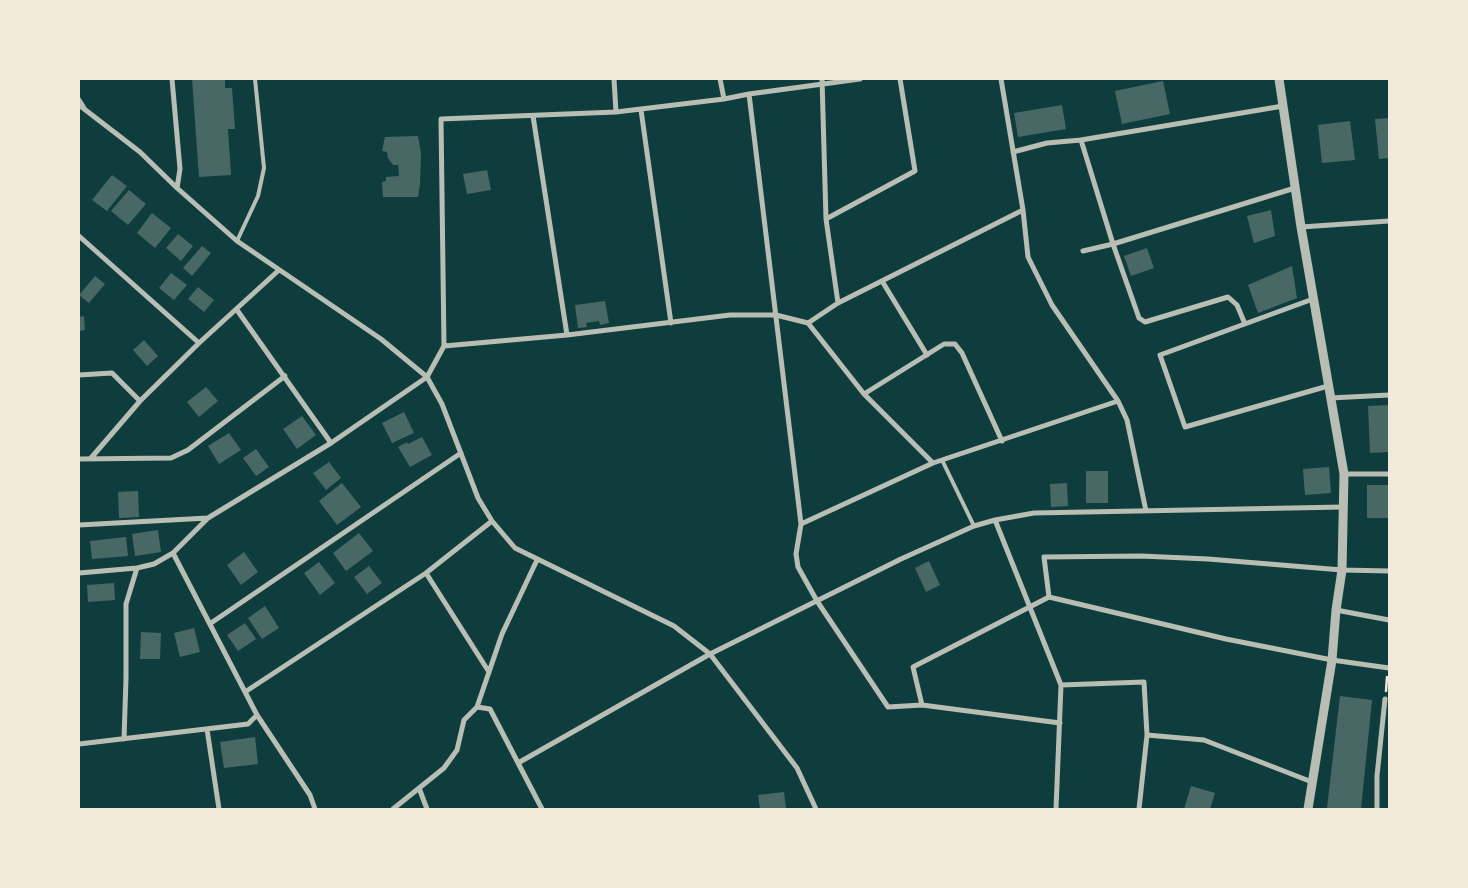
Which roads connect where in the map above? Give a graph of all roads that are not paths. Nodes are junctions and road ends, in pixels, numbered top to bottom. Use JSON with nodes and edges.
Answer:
{"nodes":[{"id":1,"x":172,"y":79,"type":"edge"},
{"id":2,"x":256,"y":79,"type":"edge"},
{"id":3,"x":614,"y":79,"type":"edge"},
{"id":4,"x":720,"y":79,"type":"edge"},
{"id":5,"x":860,"y":79,"type":"edge"},
{"id":6,"x":900,"y":79,"type":"edge"},
{"id":7,"x":1001,"y":79,"type":"edge"},
{"id":8,"x":1279,"y":79,"type":"edge"},
{"id":9,"x":823,"y":81,"type":"edge"},
{"id":10,"x":749,"y":94,"type":"junction"},
{"id":11,"x":724,"y":99,"type":"junction"},
{"id":12,"x":79,"y":100,"type":"edge"},
{"id":13,"x":79,"y":105,"type":"edge"},
{"id":14,"x":1283,"y":106,"type":"junction"},
{"id":15,"x":86,"y":110,"type":"junction"},
{"id":16,"x":641,"y":110,"type":"junction"},
{"id":17,"x":616,"y":112,"type":"junction"},
{"id":18,"x":533,"y":116,"type":"junction"},
{"id":19,"x":1081,"y":140,"type":"junction"},
{"id":20,"x":1013,"y":152,"type":"junction"},
{"id":21,"x":177,"y":188,"type":"junction"},
{"id":22,"x":1295,"y":188,"type":"junction"},
{"id":23,"x":1023,"y":210,"type":"junction"},
{"id":24,"x":826,"y":219,"type":"junction"},
{"id":25,"x":1389,"y":221,"type":"edge"},
{"id":26,"x":1300,"y":227,"type":"junction"},
{"id":27,"x":79,"y":236,"type":"edge"},
{"id":28,"x":237,"y":241,"type":"junction"},
{"id":29,"x":1113,"y":244,"type":"junction"},
{"id":30,"x":1083,"y":251,"type":"dead end"},
{"id":31,"x":279,"y":270,"type":"junction"},
{"id":32,"x":882,"y":280,"type":"junction"},
{"id":33,"x":1313,"y":299,"type":"junction"},
{"id":34,"x":838,"y":302,"type":"junction"},
{"id":35,"x":237,"y":310,"type":"junction"},
{"id":36,"x":776,"y":315,"type":"junction"},
{"id":37,"x":671,"y":323,"type":"junction"},
{"id":38,"x":808,"y":323,"type":"junction"},
{"id":39,"x":1245,"y":324,"type":"junction"},
{"id":40,"x":567,"y":335,"type":"junction"},
{"id":41,"x":199,"y":343,"type":"junction"},
{"id":42,"x":444,"y":346,"type":"junction"},
{"id":43,"x":927,"y":354,"type":"junction"},
{"id":44,"x":79,"y":375,"type":"edge"},
{"id":45,"x":285,"y":376,"type":"junction"},
{"id":46,"x":427,"y":377,"type":"junction"},
{"id":47,"x":1328,"y":386,"type":"junction"},
{"id":48,"x":864,"y":394,"type":"junction"},
{"id":49,"x":1389,"y":395,"type":"edge"},
{"id":50,"x":1330,"y":398,"type":"junction"},
{"id":51,"x":140,"y":401,"type":"junction"},
{"id":52,"x":1118,"y":401,"type":"junction"},
{"id":53,"x":1002,"y":441,"type":"junction"},
{"id":54,"x":331,"y":443,"type":"junction"},
{"id":55,"x":461,"y":453,"type":"junction"},
{"id":56,"x":91,"y":458,"type":"junction"},
{"id":57,"x":79,"y":459,"type":"edge"},
{"id":58,"x":942,"y":460,"type":"junction"},
{"id":59,"x":933,"y":463,"type":"junction"},
{"id":60,"x":1344,"y":474,"type":"junction"},
{"id":61,"x":1389,"y":474,"type":"edge"},
{"id":62,"x":1343,"y":507,"type":"junction"},
{"id":63,"x":1146,"y":511,"type":"junction"},
{"id":64,"x":208,"y":518,"type":"junction"},
{"id":65,"x":995,"y":520,"type":"junction"},
{"id":66,"x":492,"y":521,"type":"junction"},
{"id":67,"x":801,"y":524,"type":"junction"},
{"id":68,"x":79,"y":525,"type":"edge"},
{"id":69,"x":974,"y":526,"type":"junction"},
{"id":70,"x":173,"y":553,"type":"junction"},
{"id":71,"x":537,"y":560,"type":"junction"},
{"id":72,"x":136,"y":568,"type":"junction"},
{"id":73,"x":1342,"y":570,"type":"junction"},
{"id":74,"x":1389,"y":571,"type":"edge"},
{"id":75,"x":79,"y":573,"type":"edge"},
{"id":76,"x":426,"y":573,"type":"junction"},
{"id":77,"x":1049,"y":597,"type":"junction"},
{"id":78,"x":817,"y":601,"type":"junction"},
{"id":79,"x":1029,"y":607,"type":"junction"},
{"id":80,"x":1336,"y":610,"type":"junction"},
{"id":81,"x":1389,"y":620,"type":"edge"},
{"id":82,"x":211,"y":623,"type":"junction"},
{"id":83,"x":710,"y":654,"type":"junction"},
{"id":84,"x":1332,"y":660,"type":"junction"},
{"id":85,"x":1389,"y":668,"type":"edge"},
{"id":86,"x":489,"y":672,"type":"junction"},
{"id":87,"x":1061,"y":685,"type":"junction"},
{"id":88,"x":245,"y":692,"type":"junction"},
{"id":89,"x":1385,"y":699,"type":"road end"},
{"id":90,"x":922,"y":706,"type":"junction"},
{"id":91,"x":477,"y":707,"type":"junction"},
{"id":92,"x":258,"y":715,"type":"junction"},
{"id":93,"x":1060,"y":723,"type":"junction"},
{"id":94,"x":207,"y":729,"type":"junction"},
{"id":95,"x":1147,"y":735,"type":"junction"},
{"id":96,"x":124,"y":739,"type":"junction"},
{"id":97,"x":79,"y":744,"type":"edge"},
{"id":98,"x":518,"y":762,"type":"junction"},
{"id":99,"x":1312,"y":782,"type":"junction"},
{"id":100,"x":419,"y":788,"type":"junction"},
{"id":101,"x":219,"y":809,"type":"edge"},
{"id":102,"x":315,"y":809,"type":"edge"},
{"id":103,"x":393,"y":809,"type":"edge"},
{"id":104,"x":427,"y":809,"type":"edge"},
{"id":105,"x":542,"y":809,"type":"edge"},
{"id":106,"x":816,"y":809,"type":"edge"},
{"id":107,"x":1056,"y":809,"type":"edge"},
{"id":108,"x":1139,"y":809,"type":"edge"},
{"id":109,"x":1308,"y":809,"type":"edge"},
{"id":110,"x":1377,"y":809,"type":"edge"}],
"edges":[{"from":1,"to":21,"type":"street"},
{"from":2,"to":28,"type":"lane"},
{"from":3,"to":17,"type":"street"},
{"from":4,"to":11,"type":"street"},
{"from":5,"to":9,"type":"street"},
{"from":6,"to":24,"type":"street"},
{"from":7,"to":20,"type":"street"},
{"from":8,"to":14,"type":"street"},
{"from":9,"to":10,"type":"street"},
{"from":9,"to":24,"type":"street"},
{"from":10,"to":11,"type":"street"},
{"from":10,"to":36,"type":"street"},
{"from":11,"to":16,"type":"street"},
{"from":12,"to":15,"type":"street"},
{"from":13,"to":15,"type":"street"},
{"from":14,"to":19,"type":"street"},
{"from":14,"to":22,"type":"street"},
{"from":15,"to":21,"type":"street"},
{"from":16,"to":17,"type":"street"},
{"from":16,"to":37,"type":"street"},
{"from":17,"to":18,"type":"street"},
{"from":18,"to":40,"type":"street"},
{"from":18,"to":42,"type":"street"},
{"from":19,"to":20,"type":"street"},
{"from":19,"to":29,"type":"street"},
{"from":20,"to":23,"type":"street"},
{"from":21,"to":28,"type":"street"},
{"from":22,"to":26,"type":"street"},
{"from":22,"to":29,"type":"street"},
{"from":23,"to":32,"type":"street"},
{"from":23,"to":52,"type":"street"},
{"from":24,"to":34,"type":"street"},
{"from":25,"to":26,"type":"street"},
{"from":26,"to":33,"type":"street"},
{"from":27,"to":41,"type":"street"},
{"from":28,"to":31,"type":"street"},
{"from":29,"to":30,"type":"street"},
{"from":29,"to":39,"type":"street"},
{"from":31,"to":35,"type":"street"},
{"from":31,"to":46,"type":"street"},
{"from":32,"to":34,"type":"street"},
{"from":32,"to":43,"type":"street"},
{"from":33,"to":39,"type":"street"},
{"from":33,"to":47,"type":"street"},
{"from":34,"to":38,"type":"street"},
{"from":35,"to":41,"type":"street"},
{"from":35,"to":45,"type":"street"},
{"from":36,"to":37,"type":"street"},
{"from":36,"to":38,"type":"street"},
{"from":36,"to":67,"type":"street"},
{"from":37,"to":40,"type":"street"},
{"from":38,"to":48,"type":"street"},
{"from":39,"to":47,"type":"street"},
{"from":40,"to":42,"type":"street"},
{"from":41,"to":51,"type":"street"},
{"from":42,"to":46,"type":"street"},
{"from":43,"to":48,"type":"street"},
{"from":43,"to":53,"type":"street"},
{"from":44,"to":51,"type":"street"},
{"from":45,"to":54,"type":"street"},
{"from":45,"to":56,"type":"street"},
{"from":46,"to":54,"type":"street"},
{"from":46,"to":55,"type":"street"},
{"from":47,"to":50,"type":"street"},
{"from":48,"to":59,"type":"street"},
{"from":49,"to":50,"type":"street"},
{"from":50,"to":60,"type":"street"},
{"from":51,"to":56,"type":"street"},
{"from":52,"to":53,"type":"street"},
{"from":52,"to":63,"type":"street"},
{"from":53,"to":58,"type":"street"},
{"from":54,"to":64,"type":"street"},
{"from":55,"to":66,"type":"street"},
{"from":55,"to":82,"type":"street"},
{"from":56,"to":57,"type":"street"},
{"from":58,"to":59,"type":"street"},
{"from":58,"to":69,"type":"lane"},
{"from":59,"to":67,"type":"street"},
{"from":60,"to":61,"type":"street"},
{"from":60,"to":62,"type":"street"},
{"from":62,"to":63,"type":"street"},
{"from":62,"to":73,"type":"street"},
{"from":63,"to":65,"type":"street"},
{"from":64,"to":68,"type":"street"},
{"from":64,"to":70,"type":"street"},
{"from":65,"to":69,"type":"street"},
{"from":65,"to":79,"type":"street"},
{"from":66,"to":71,"type":"street"},
{"from":66,"to":76,"type":"street"},
{"from":67,"to":78,"type":"street"},
{"from":69,"to":78,"type":"street"},
{"from":70,"to":72,"type":"street"},
{"from":70,"to":82,"type":"street"},
{"from":71,"to":83,"type":"street"},
{"from":71,"to":86,"type":"street"},
{"from":72,"to":75,"type":"street"},
{"from":72,"to":96,"type":"street"},
{"from":73,"to":74,"type":"street"},
{"from":73,"to":77,"type":"street"},
{"from":73,"to":80,"type":"street"},
{"from":76,"to":86,"type":"street"},
{"from":76,"to":88,"type":"street"},
{"from":77,"to":79,"type":"street"},
{"from":77,"to":84,"type":"street"},
{"from":78,"to":83,"type":"street"},
{"from":78,"to":90,"type":"street"},
{"from":79,"to":87,"type":"street"},
{"from":79,"to":90,"type":"street"},
{"from":80,"to":81,"type":"street"},
{"from":80,"to":84,"type":"street"},
{"from":82,"to":88,"type":"street"},
{"from":83,"to":98,"type":"street"},
{"from":83,"to":106,"type":"street"},
{"from":84,"to":85,"type":"street"},
{"from":84,"to":99,"type":"street"},
{"from":86,"to":91,"type":"street"},
{"from":87,"to":93,"type":"street"},
{"from":87,"to":95,"type":"street"},
{"from":88,"to":92,"type":"street"},
{"from":89,"to":110,"type":"street"},
{"from":90,"to":93,"type":"street"},
{"from":91,"to":98,"type":"street"},
{"from":91,"to":100,"type":"street"},
{"from":92,"to":94,"type":"street"},
{"from":92,"to":102,"type":"street"},
{"from":93,"to":107,"type":"street"},
{"from":94,"to":96,"type":"street"},
{"from":94,"to":101,"type":"street"},
{"from":95,"to":99,"type":"street"},
{"from":95,"to":108,"type":"street"},
{"from":96,"to":97,"type":"street"},
{"from":98,"to":105,"type":"street"},
{"from":99,"to":109,"type":"street"},
{"from":100,"to":103,"type":"street"},
{"from":100,"to":104,"type":"street"}]}
